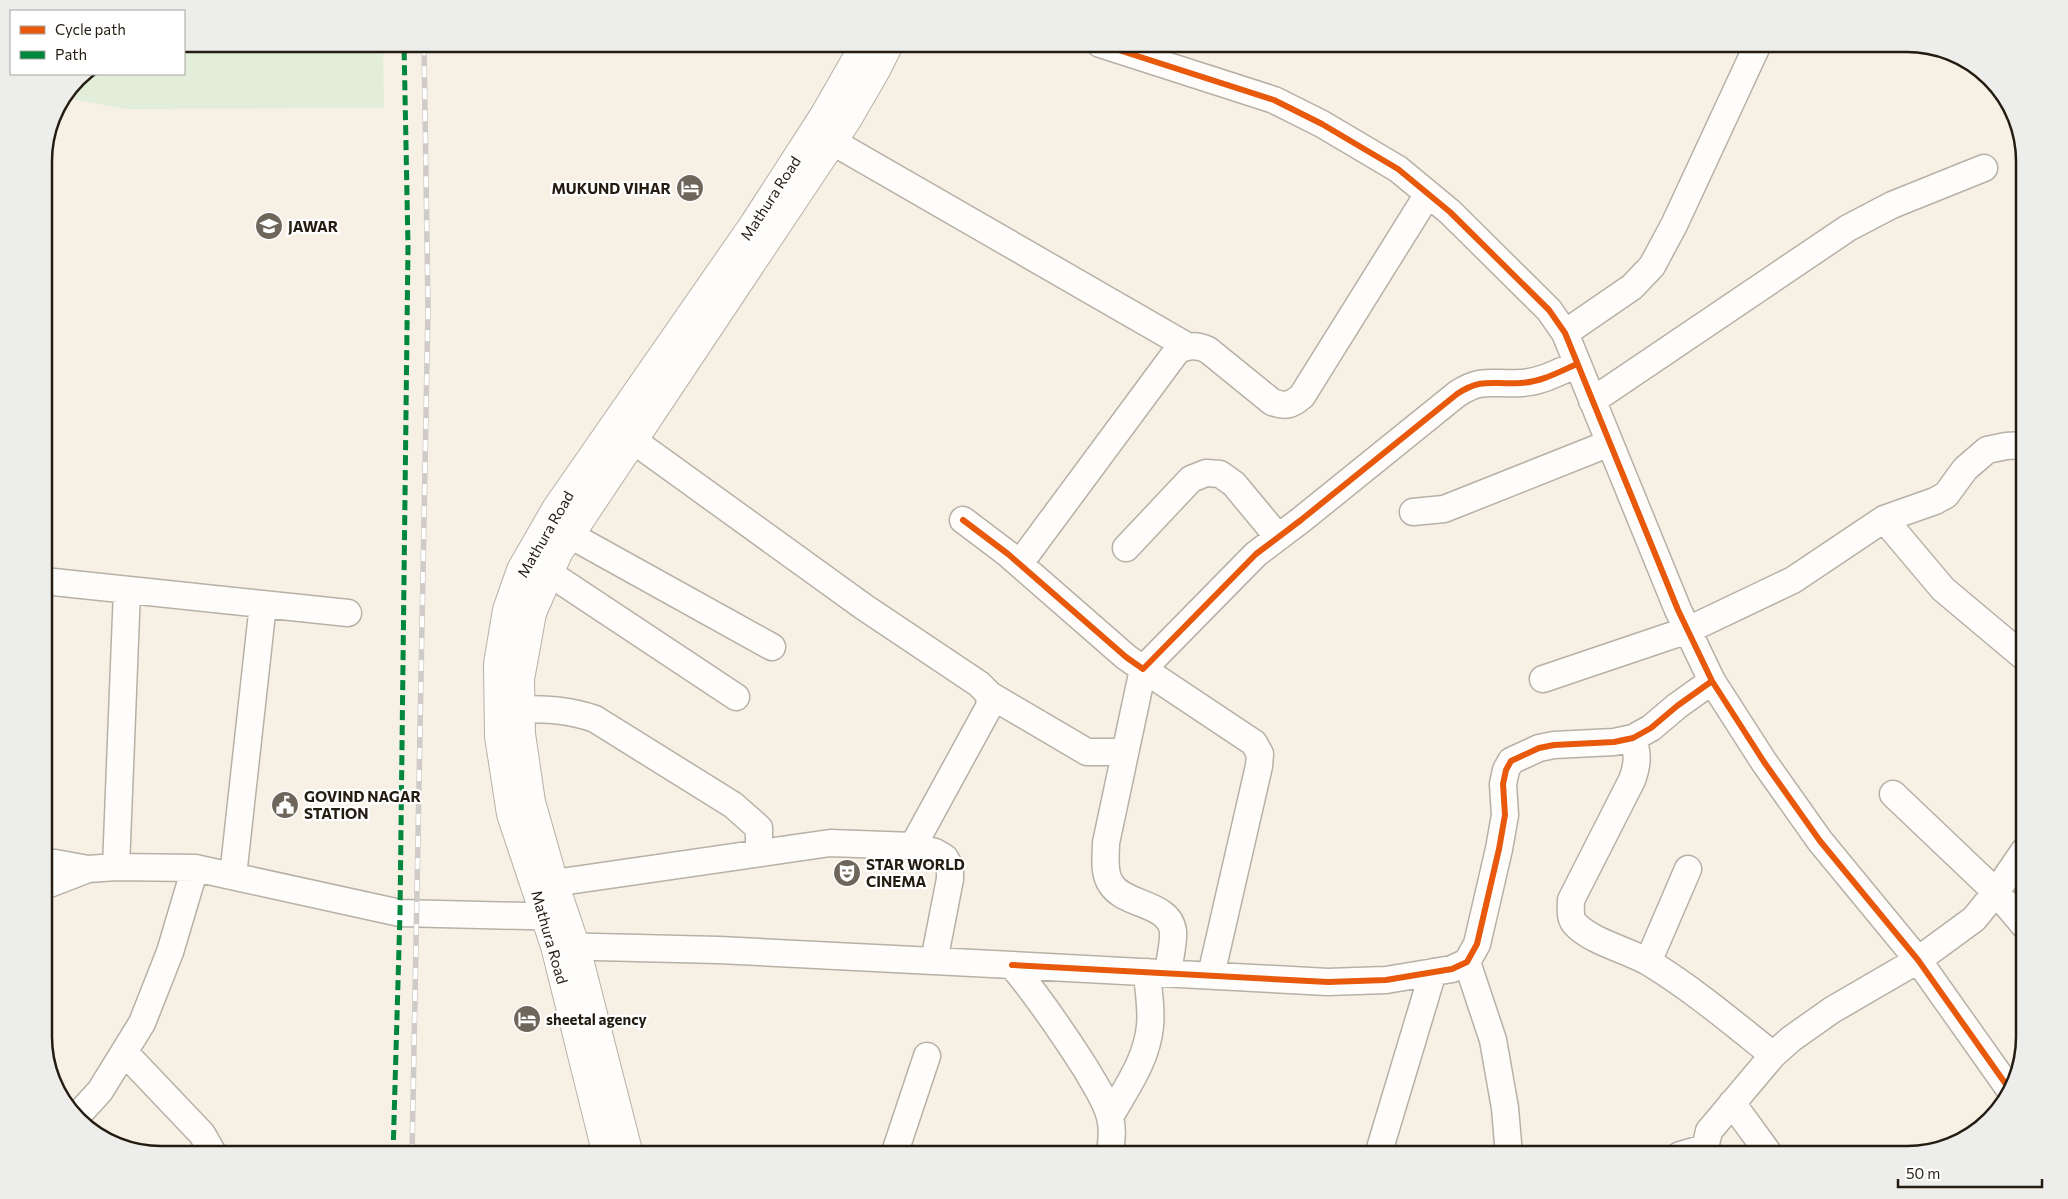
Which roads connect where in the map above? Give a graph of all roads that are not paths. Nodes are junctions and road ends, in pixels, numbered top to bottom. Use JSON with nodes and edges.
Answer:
{"nodes":[{"id":1,"x":1126,"y":52,"type":"edge"},
{"id":2,"x":1754,"y":52,"type":"edge"},
{"id":3,"x":860,"y":53,"type":"edge"},
{"id":4,"x":885,"y":53,"type":"edge"},
{"id":5,"x":833,"y":142,"type":"junction"},
{"id":6,"x":1984,"y":168,"type":"dead end"},
{"id":7,"x":1428,"y":194,"type":"junction"},
{"id":8,"x":747,"y":253,"type":"junction"},
{"id":9,"x":1565,"y":333,"type":"junction"},
{"id":10,"x":1187,"y":346,"type":"junction"},
{"id":11,"x":1577,"y":364,"type":"junction"},
{"id":12,"x":1592,"y":400,"type":"junction"},
{"id":13,"x":634,"y":441,"type":"junction"},
{"id":14,"x":1610,"y":443,"type":"junction"},
{"id":15,"x":2015,"y":445,"type":"edge"},
{"id":16,"x":1412,"y":512,"type":"dead end"},
{"id":17,"x":1884,"y":519,"type":"junction"},
{"id":18,"x":963,"y":520,"type":"dead end"},
{"id":19,"x":570,"y":535,"type":"junction"},
{"id":20,"x":1278,"y":537,"type":"junction"},
{"id":21,"x":1126,"y":548,"type":"dead end"},
{"id":22,"x":1020,"y":563,"type":"junction"},
{"id":23,"x":549,"y":573,"type":"junction"},
{"id":24,"x":53,"y":582,"type":"edge"},
{"id":25,"x":127,"y":590,"type":"junction"},
{"id":26,"x":263,"y":604,"type":"junction"},
{"id":27,"x":348,"y":613,"type":"dead end"},
{"id":28,"x":1688,"y":630,"type":"junction"},
{"id":29,"x":772,"y":647,"type":"dead end"},
{"id":30,"x":2016,"y":650,"type":"edge"},
{"id":31,"x":1144,"y":669,"type":"junction"},
{"id":32,"x":1543,"y":679,"type":"dead end"},
{"id":33,"x":1712,"y":681,"type":"junction"},
{"id":34,"x":990,"y":695,"type":"junction"},
{"id":35,"x":736,"y":697,"type":"dead end"},
{"id":36,"x":521,"y":709,"type":"junction"},
{"id":37,"x":1633,"y":738,"type":"junction"},
{"id":38,"x":1125,"y":752,"type":"junction"},
{"id":39,"x":1893,"y":794,"type":"dead end"},
{"id":40,"x":913,"y":846,"type":"junction"},
{"id":41,"x":759,"y":852,"type":"junction"},
{"id":42,"x":53,"y":863,"type":"edge"},
{"id":43,"x":2016,"y":863,"type":"edge"},
{"id":44,"x":116,"y":866,"type":"junction"},
{"id":45,"x":195,"y":868,"type":"junction"},
{"id":46,"x":88,"y":869,"type":"junction"},
{"id":47,"x":1688,"y":869,"type":"dead end"},
{"id":48,"x":233,"y":876,"type":"junction"},
{"id":49,"x":53,"y":883,"type":"edge"},
{"id":50,"x":554,"y":883,"type":"junction"},
{"id":51,"x":1996,"y":892,"type":"junction"},
{"id":52,"x":2016,"y":915,"type":"edge"},
{"id":53,"x":557,"y":917,"type":"junction"},
{"id":54,"x":566,"y":947,"type":"junction"},
{"id":55,"x":1918,"y":960,"type":"junction"},
{"id":56,"x":934,"y":961,"type":"junction"},
{"id":57,"x":1467,"y":962,"type":"junction"},
{"id":58,"x":1648,"y":962,"type":"junction"},
{"id":59,"x":1012,"y":965,"type":"junction"},
{"id":60,"x":1433,"y":972,"type":"junction"},
{"id":61,"x":1157,"y":973,"type":"junction"},
{"id":62,"x":1211,"y":976,"type":"junction"},
{"id":63,"x":124,"y":1052,"type":"junction"},
{"id":64,"x":1772,"y":1055,"type":"junction"},
{"id":65,"x":927,"y":1056,"type":"dead end"},
{"id":66,"x":2005,"y":1083,"type":"edge"},
{"id":67,"x":1732,"y":1103,"type":"junction"},
{"id":68,"x":82,"y":1111,"type":"edge"},
{"id":69,"x":1110,"y":1117,"type":"junction"},
{"id":70,"x":209,"y":1146,"type":"edge"},
{"id":71,"x":605,"y":1146,"type":"edge"},
{"id":72,"x":626,"y":1146,"type":"edge"},
{"id":73,"x":897,"y":1146,"type":"edge"},
{"id":74,"x":1110,"y":1146,"type":"edge"},
{"id":75,"x":1381,"y":1146,"type":"edge"},
{"id":76,"x":1508,"y":1146,"type":"edge"},
{"id":77,"x":1706,"y":1146,"type":"edge"},
{"id":78,"x":1763,"y":1146,"type":"edge"}],
"edges":[{"from":1,"to":7,"type":"street"},
{"from":2,"to":9,"type":"street"},
{"from":3,"to":8,"type":"main road","name":"Mathura Road"},
{"from":4,"to":5,"type":"main road","name":"Mathura Road"},
{"from":5,"to":8,"type":"main road","name":"Mathura Road"},
{"from":5,"to":10,"type":"street"},
{"from":6,"to":12,"type":"street"},
{"from":7,"to":9,"type":"street"},
{"from":7,"to":10,"type":"street"},
{"from":8,"to":13,"type":"main road","name":"Mathura Road"},
{"from":8,"to":53,"type":"main road","name":"Mathura Road"},
{"from":9,"to":11,"type":"street"},
{"from":10,"to":22,"type":"street"},
{"from":11,"to":12,"type":"street"},
{"from":11,"to":20,"type":"street"},
{"from":12,"to":14,"type":"street"},
{"from":13,"to":19,"type":"main road","name":"Mathura Road"},
{"from":13,"to":34,"type":"street"},
{"from":14,"to":16,"type":"street"},
{"from":14,"to":28,"type":"street"},
{"from":15,"to":17,"type":"street"},
{"from":17,"to":28,"type":"street"},
{"from":17,"to":30,"type":"street"},
{"from":18,"to":22,"type":"street"},
{"from":19,"to":23,"type":"main road","name":"Mathura Road"},
{"from":19,"to":29,"type":"street"},
{"from":20,"to":21,"type":"street"},
{"from":20,"to":31,"type":"street"},
{"from":22,"to":31,"type":"street"},
{"from":23,"to":35,"type":"street"},
{"from":23,"to":36,"type":"main road","name":"Mathura Road"},
{"from":24,"to":25,"type":"street"},
{"from":25,"to":26,"type":"street"},
{"from":25,"to":44,"type":"street"},
{"from":26,"to":27,"type":"street"},
{"from":26,"to":48,"type":"street"},
{"from":28,"to":32,"type":"street"},
{"from":28,"to":33,"type":"street"},
{"from":31,"to":38,"type":"street"},
{"from":31,"to":62,"type":"street"},
{"from":33,"to":37,"type":"street"},
{"from":33,"to":55,"type":"street"},
{"from":34,"to":38,"type":"street"},
{"from":34,"to":40,"type":"street"},
{"from":36,"to":41,"type":"street"},
{"from":36,"to":50,"type":"main road","name":"Mathura Road"},
{"from":37,"to":57,"type":"street"},
{"from":37,"to":58,"type":"street"},
{"from":38,"to":61,"type":"street"},
{"from":39,"to":51,"type":"street"},
{"from":40,"to":41,"type":"street"},
{"from":40,"to":56,"type":"street"},
{"from":41,"to":50,"type":"street"},
{"from":42,"to":46,"type":"street"},
{"from":43,"to":51,"type":"street"},
{"from":44,"to":45,"type":"street"},
{"from":44,"to":46,"type":"street"},
{"from":45,"to":48,"type":"street"},
{"from":45,"to":63,"type":"street"},
{"from":46,"to":49,"type":"street"},
{"from":47,"to":58,"type":"street"},
{"from":48,"to":53,"type":"street"},
{"from":50,"to":53,"type":"main road","name":"Mathura Road"},
{"from":51,"to":52,"type":"street"},
{"from":51,"to":55,"type":"street"},
{"from":53,"to":54,"type":"main road"},
{"from":54,"to":56,"type":"street"},
{"from":54,"to":71,"type":"main road","name":"Mathura Road"},
{"from":54,"to":72,"type":"main road"},
{"from":55,"to":64,"type":"street"},
{"from":55,"to":66,"type":"street"},
{"from":56,"to":59,"type":"street"},
{"from":57,"to":60,"type":"street"},
{"from":57,"to":76,"type":"street"},
{"from":58,"to":64,"type":"street"},
{"from":59,"to":61,"type":"street"},
{"from":59,"to":69,"type":"street"},
{"from":60,"to":62,"type":"street"},
{"from":60,"to":75,"type":"street"},
{"from":61,"to":62,"type":"street"},
{"from":61,"to":69,"type":"street"},
{"from":63,"to":68,"type":"street"},
{"from":63,"to":70,"type":"street"},
{"from":64,"to":67,"type":"street"},
{"from":65,"to":73,"type":"street"},
{"from":67,"to":77,"type":"street"},
{"from":67,"to":78,"type":"street"},
{"from":69,"to":74,"type":"street"}]}
